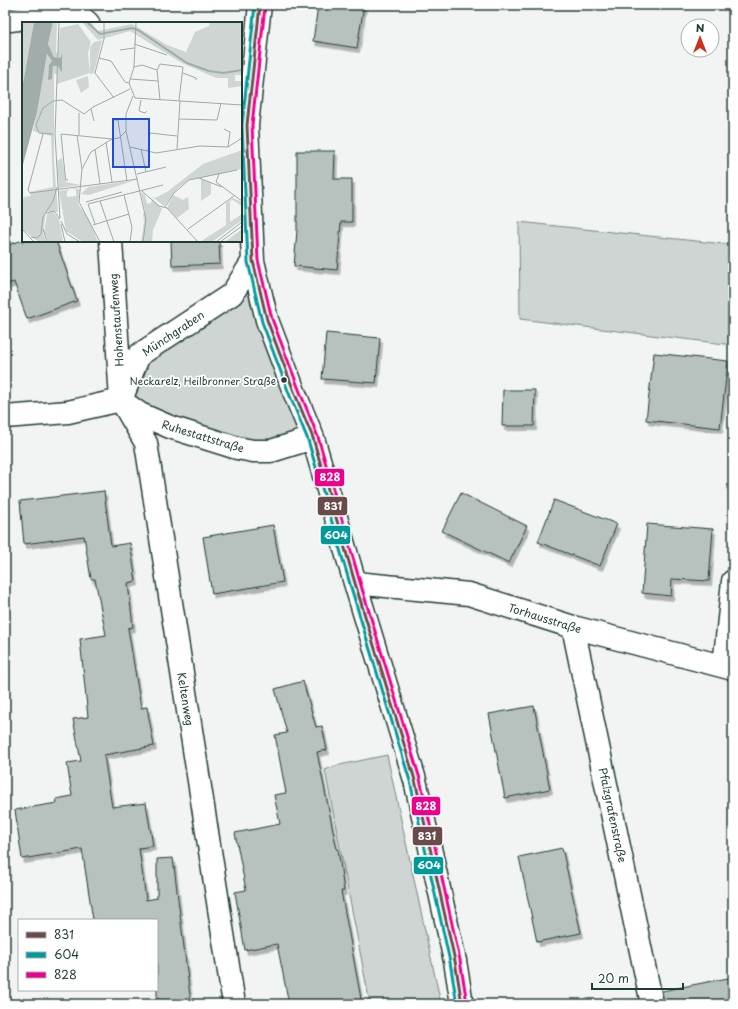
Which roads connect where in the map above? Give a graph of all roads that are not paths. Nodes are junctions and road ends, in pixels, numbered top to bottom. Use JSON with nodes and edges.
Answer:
{"nodes":[{"id":1,"x":260,"y":5,"type":"edge"},
{"id":2,"x":11,"y":20,"type":"dead end"},
{"id":3,"x":87,"y":22,"type":"edge"},
{"id":4,"x":111,"y":242,"type":"edge"},
{"id":5,"x":253,"y":261,"type":"junction"},
{"id":6,"x":120,"y":400,"type":"junction"},
{"id":7,"x":5,"y":417,"type":"edge"},
{"id":8,"x":313,"y":438,"type":"junction"},
{"id":9,"x":733,"y":581,"type":"edge"},
{"id":10,"x":355,"y":583,"type":"junction"},
{"id":11,"x":573,"y":627,"type":"junction"},
{"id":12,"x":728,"y":668,"type":"edge"},
{"id":13,"x":234,"y":1004,"type":"edge"},
{"id":14,"x":462,"y":1004,"type":"edge"},
{"id":15,"x":652,"y":1004,"type":"edge"}],
"edges":[{"from":1,"to":5,"type":"street"},
{"from":2,"to":3,"type":"street"},
{"from":4,"to":6,"type":"street","name":"Hohenstaufenweg"},
{"from":5,"to":6,"type":"street","name":"Münchgraben"},
{"from":5,"to":8,"type":"street"},
{"from":6,"to":7,"type":"street"},
{"from":6,"to":8,"type":"street","name":"Ruhestattstraße"},
{"from":6,"to":13,"type":"street","name":"Keltenweg"},
{"from":8,"to":10,"type":"street"},
{"from":9,"to":12,"type":"street"},
{"from":10,"to":11,"type":"street","name":"Torhausstraße"},
{"from":10,"to":14,"type":"street"},
{"from":11,"to":12,"type":"street","name":"Torhausstraße"},
{"from":11,"to":15,"type":"street","name":"Pfalzgrafenstraße"}]}
